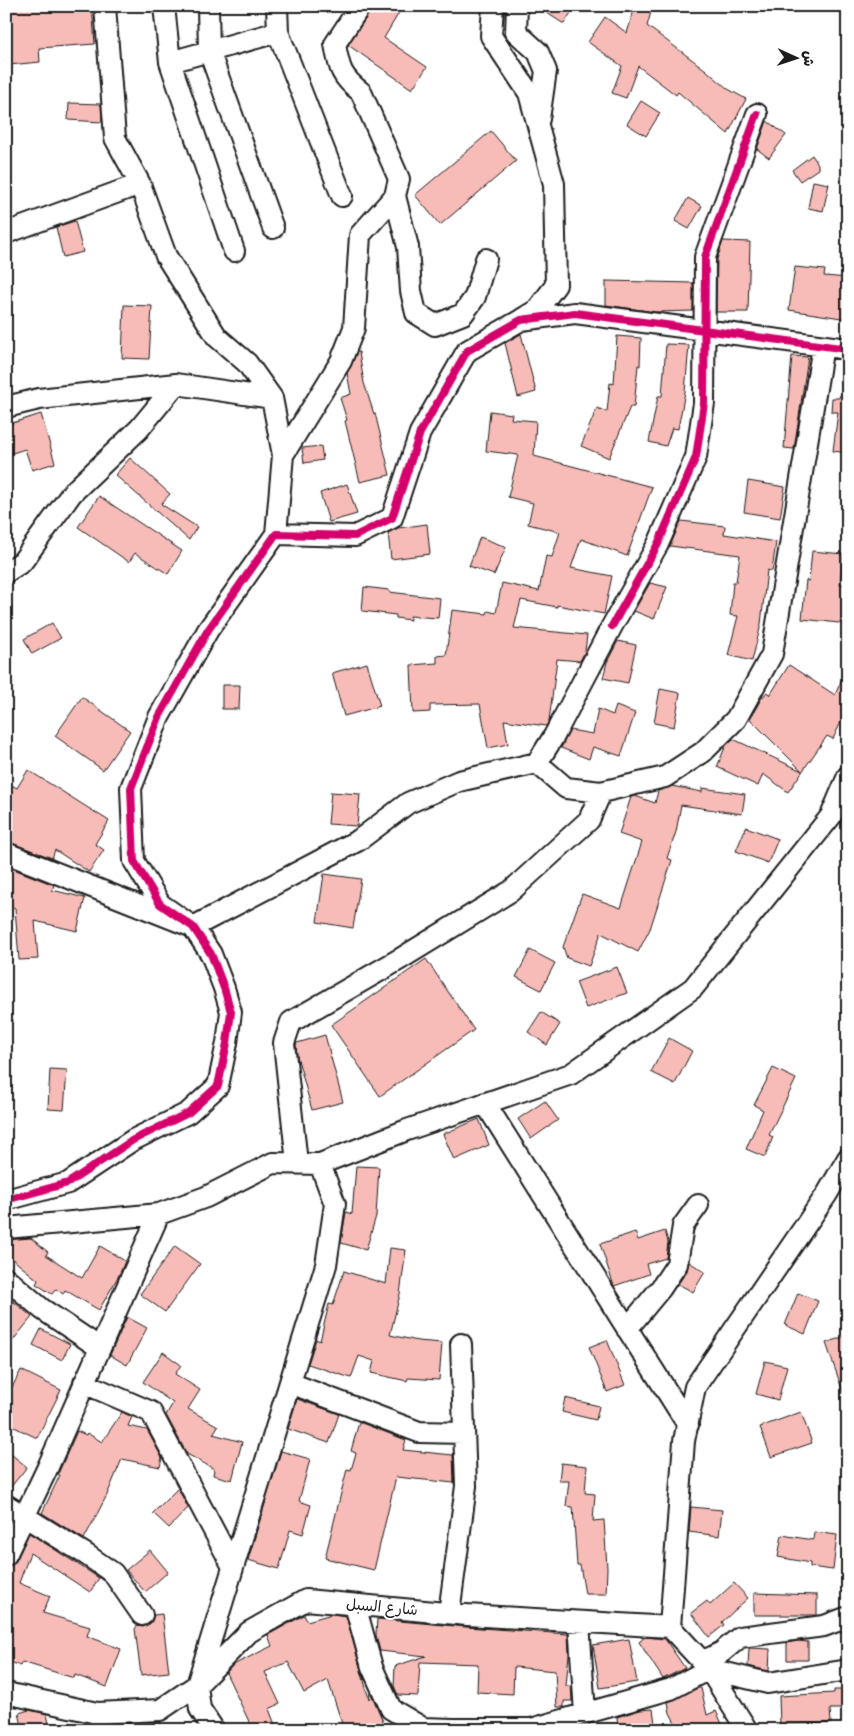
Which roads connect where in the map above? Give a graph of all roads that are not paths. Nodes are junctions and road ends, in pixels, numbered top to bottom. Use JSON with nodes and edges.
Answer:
{"nodes":[{"id":1,"x":105,"y":6,"type":"edge"},
{"id":2,"x":164,"y":6,"type":"edge"},
{"id":3,"x":208,"y":6,"type":"edge"},
{"id":4,"x":277,"y":6,"type":"edge"},
{"id":5,"x":360,"y":6,"type":"edge"},
{"id":6,"x":493,"y":6,"type":"edge"},
{"id":7,"x":517,"y":6,"type":"edge"},
{"id":8,"x":278,"y":32,"type":"junction"},
{"id":9,"x":209,"y":51,"type":"junction"},
{"id":10,"x":170,"y":62,"type":"junction"},
{"id":11,"x":757,"y":114,"type":"dead end"},
{"id":12,"x":538,"y":126,"type":"junction"},
{"id":13,"x":140,"y":184,"type":"junction"},
{"id":14,"x":342,"y":196,"type":"dead end"},
{"id":15,"x":395,"y":196,"type":"junction"},
{"id":16,"x":273,"y":228,"type":"dead end"},
{"id":17,"x":6,"y":233,"type":"edge"},
{"id":18,"x":234,"y":251,"type":"dead end"},
{"id":19,"x":486,"y":259,"type":"dead end"},
{"id":20,"x":704,"y":330,"type":"junction"},
{"id":21,"x":823,"y":346,"type":"junction"},
{"id":22,"x":848,"y":349,"type":"edge"},
{"id":23,"x":467,"y":351,"type":"junction"},
{"id":24,"x":176,"y":384,"type":"junction"},
{"id":25,"x":272,"y":398,"type":"junction"},
{"id":26,"x":6,"y":407,"type":"edge"},
{"id":27,"x":283,"y":455,"type":"junction"},
{"id":28,"x":276,"y":534,"type":"junction"},
{"id":29,"x":6,"y":572,"type":"edge"},
{"id":30,"x":537,"y":763,"type":"junction"},
{"id":31,"x":848,"y":776,"type":"edge"},
{"id":32,"x":601,"y":792,"type":"junction"},
{"id":33,"x":6,"y":853,"type":"edge"},
{"id":34,"x":193,"y":927,"type":"junction"},
{"id":35,"x":485,"y":1103,"type":"junction"},
{"id":36,"x":848,"y":1158,"type":"edge"},
{"id":37,"x":296,"y":1164,"type":"junction"},
{"id":38,"x":320,"y":1164,"type":"junction"},
{"id":39,"x":6,"y":1200,"type":"edge"},
{"id":40,"x":698,"y":1205,"type":"dead end"},
{"id":41,"x":160,"y":1214,"type":"junction"},
{"id":42,"x":6,"y":1228,"type":"edge"},
{"id":43,"x":6,"y":1278,"type":"edge"},
{"id":44,"x":627,"y":1329,"type":"junction"},
{"id":45,"x":461,"y":1344,"type":"dead end"},
{"id":46,"x":100,"y":1348,"type":"junction"},
{"id":47,"x":84,"y":1383,"type":"junction"},
{"id":48,"x":290,"y":1383,"type":"junction"},
{"id":49,"x":688,"y":1425,"type":"junction"},
{"id":50,"x":464,"y":1433,"type":"junction"},
{"id":51,"x":6,"y":1505,"type":"edge"},
{"id":52,"x":24,"y":1517,"type":"junction"},
{"id":53,"x":6,"y":1555,"type":"edge"},
{"id":54,"x":233,"y":1567,"type":"junction"},
{"id":55,"x":355,"y":1605,"type":"junction"},
{"id":56,"x":449,"y":1614,"type":"junction"},
{"id":57,"x":142,"y":1615,"type":"dead end"},
{"id":58,"x":848,"y":1617,"type":"edge"},
{"id":59,"x":579,"y":1622,"type":"junction"},
{"id":60,"x":670,"y":1627,"type":"junction"},
{"id":61,"x":705,"y":1666,"type":"junction"},
{"id":62,"x":848,"y":1670,"type":"edge"},
{"id":63,"x":197,"y":1685,"type":"junction"},
{"id":64,"x":6,"y":1693,"type":"edge"},
{"id":65,"x":391,"y":1709,"type":"junction"},
{"id":66,"x":585,"y":1714,"type":"junction"},
{"id":67,"x":100,"y":1721,"type":"edge"},
{"id":68,"x":531,"y":1729,"type":"edge"},
{"id":69,"x":214,"y":1730,"type":"edge"},
{"id":70,"x":395,"y":1730,"type":"edge"},
{"id":71,"x":747,"y":1730,"type":"edge"}],
"edges":[{"from":1,"to":13,"type":"street"},
{"from":2,"to":10,"type":"street"},
{"from":3,"to":9,"type":"street"},
{"from":4,"to":8,"type":"street"},
{"from":5,"to":15,"type":"street"},
{"from":6,"to":12,"type":"street"},
{"from":7,"to":12,"type":"street"},
{"from":8,"to":9,"type":"street"},
{"from":8,"to":14,"type":"street"},
{"from":9,"to":10,"type":"street"},
{"from":9,"to":16,"type":"street"},
{"from":10,"to":18,"type":"street"},
{"from":11,"to":20,"type":"street"},
{"from":12,"to":23,"type":"street"},
{"from":13,"to":17,"type":"street"},
{"from":13,"to":25,"type":"street"},
{"from":15,"to":19,"type":"street"},
{"from":15,"to":27,"type":"street"},
{"from":20,"to":21,"type":"street"},
{"from":20,"to":23,"type":"street"},
{"from":20,"to":30,"type":"street"},
{"from":21,"to":22,"type":"street"},
{"from":21,"to":32,"type":"street"},
{"from":23,"to":28,"type":"street"},
{"from":24,"to":25,"type":"street"},
{"from":24,"to":26,"type":"street"},
{"from":24,"to":29,"type":"street"},
{"from":25,"to":27,"type":"street"},
{"from":27,"to":28,"type":"street"},
{"from":28,"to":34,"type":"street"},
{"from":30,"to":32,"type":"street"},
{"from":30,"to":34,"type":"street"},
{"from":31,"to":35,"type":"street"},
{"from":32,"to":37,"type":"street"},
{"from":33,"to":34,"type":"street"},
{"from":34,"to":39,"type":"street"},
{"from":35,"to":38,"type":"street"},
{"from":35,"to":44,"type":"street"},
{"from":36,"to":49,"type":"street"},
{"from":37,"to":38,"type":"street"},
{"from":37,"to":41,"type":"street"},
{"from":38,"to":48,"type":"street"},
{"from":40,"to":44,"type":"street"},
{"from":41,"to":42,"type":"street"},
{"from":41,"to":46,"type":"street"},
{"from":43,"to":46,"type":"street"},
{"from":44,"to":49,"type":"street"},
{"from":45,"to":50,"type":"street"},
{"from":46,"to":47,"type":"street"},
{"from":47,"to":52,"type":"street"},
{"from":47,"to":54,"type":"street"},
{"from":48,"to":50,"type":"street"},
{"from":48,"to":54,"type":"street"},
{"from":49,"to":60,"type":"street"},
{"from":50,"to":56,"type":"street"},
{"from":51,"to":52,"type":"street"},
{"from":52,"to":53,"type":"street"},
{"from":52,"to":57,"type":"street"},
{"from":54,"to":63,"type":"street"},
{"from":55,"to":56,"type":"street","name":"شارع السبل"},
{"from":55,"to":63,"type":"street","name":"شارع السبل"},
{"from":55,"to":65,"type":"street"},
{"from":56,"to":59,"type":"street","name":"شارع السبل"},
{"from":58,"to":61,"type":"street"},
{"from":59,"to":60,"type":"street","name":"شارع السبل"},
{"from":59,"to":66,"type":"street"},
{"from":60,"to":61,"type":"street"},
{"from":61,"to":62,"type":"street"},
{"from":61,"to":66,"type":"street"},
{"from":61,"to":71,"type":"street"},
{"from":63,"to":67,"type":"street","name":"شارع السبل"},
{"from":63,"to":69,"type":"street"},
{"from":64,"to":67,"type":"street","name":"شارع السبل"},
{"from":65,"to":68,"type":"street"},
{"from":65,"to":70,"type":"street"},
{"from":66,"to":68,"type":"street"}]}
